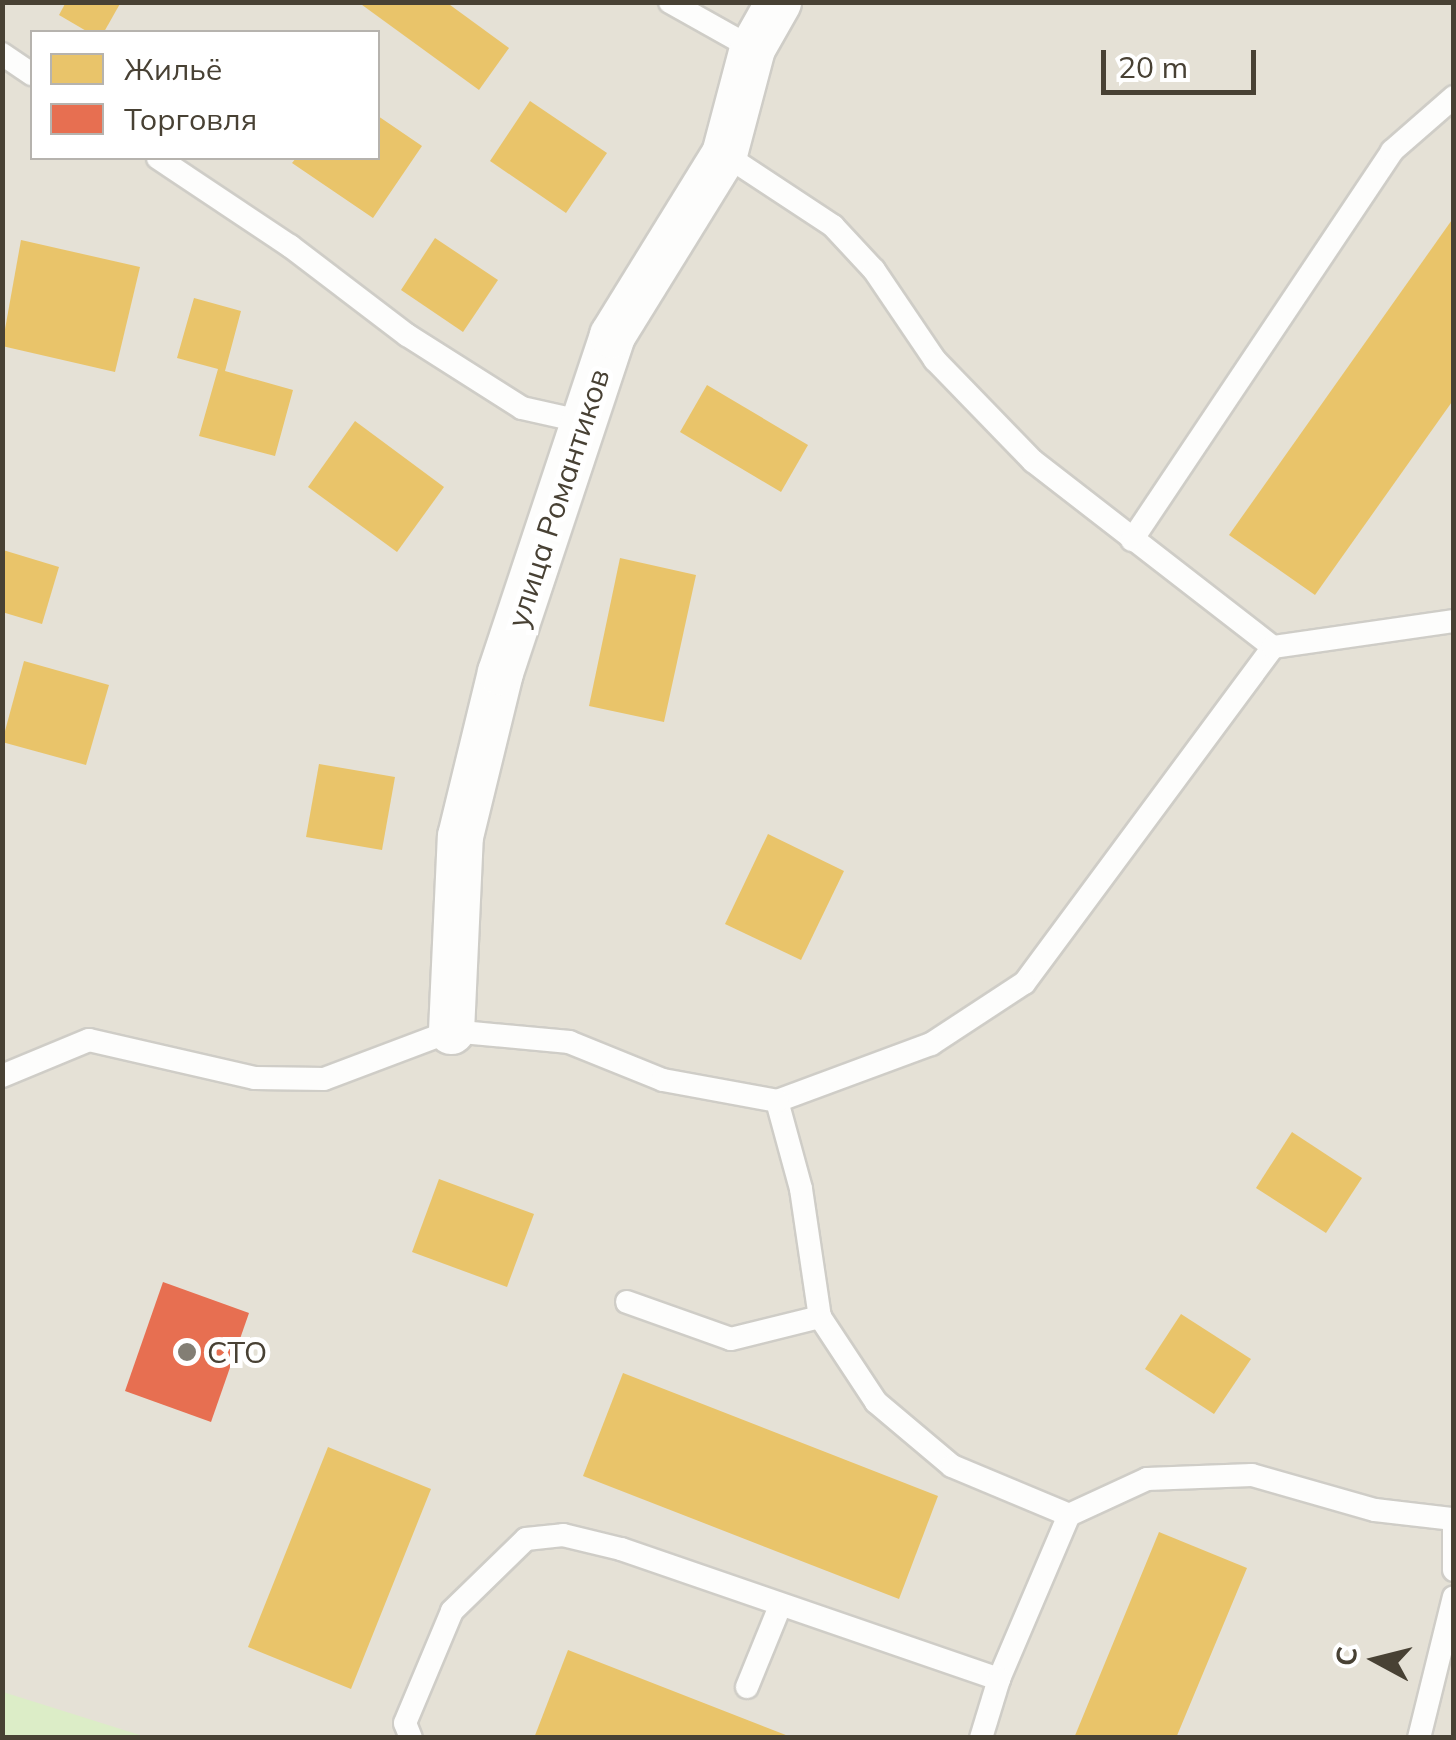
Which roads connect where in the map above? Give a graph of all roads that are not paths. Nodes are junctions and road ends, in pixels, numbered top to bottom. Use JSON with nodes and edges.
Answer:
{"nodes":[{"id":1,"x":670,"y":2,"type":"edge"},
{"id":2,"x":778,"y":2,"type":"edge"},
{"id":3,"x":752,"y":48,"type":"junction"},
{"id":4,"x":2,"y":54,"type":"edge"},
{"id":5,"x":30,"y":73,"type":"edge"},
{"id":6,"x":1454,"y":97,"type":"edge"},
{"id":7,"x":724,"y":154,"type":"junction"},
{"id":8,"x":161,"y":160,"type":"edge"},
{"id":9,"x":584,"y":422,"type":"junction"},
{"id":10,"x":1132,"y":540,"type":"junction"},
{"id":11,"x":1454,"y":622,"type":"edge"},
{"id":12,"x":1273,"y":647,"type":"junction"},
{"id":13,"x":451,"y":1031,"type":"junction"},
{"id":14,"x":2,"y":1076,"type":"edge"},
{"id":15,"x":777,"y":1101,"type":"junction"},
{"id":16,"x":627,"y":1302,"type":"dead end"},
{"id":17,"x":820,"y":1317,"type":"junction"},
{"id":18,"x":1068,"y":1515,"type":"junction"},
{"id":19,"x":1453,"y":1519,"type":"edge"},
{"id":20,"x":1454,"y":1570,"type":"edge"},
{"id":21,"x":1454,"y":1596,"type":"edge"},
{"id":22,"x":780,"y":1606,"type":"junction"},
{"id":23,"x":999,"y":1679,"type":"junction"},
{"id":24,"x":747,"y":1687,"type":"dead end"},
{"id":25,"x":411,"y":1738,"type":"edge"},
{"id":26,"x":980,"y":1738,"type":"edge"},
{"id":27,"x":1419,"y":1738,"type":"edge"}],
"edges":[{"from":1,"to":3,"type":"lane"},
{"from":2,"to":3,"type":"street","name":"улица Романтиков"},
{"from":3,"to":7,"type":"street","name":"улица Романтиков"},
{"from":4,"to":5,"type":"lane"},
{"from":6,"to":10,"type":"lane"},
{"from":7,"to":9,"type":"street","name":"улица Романтиков"},
{"from":7,"to":10,"type":"lane"},
{"from":8,"to":9,"type":"lane"},
{"from":9,"to":13,"type":"street","name":"улица Романтиков"},
{"from":10,"to":12,"type":"lane"},
{"from":11,"to":12,"type":"lane"},
{"from":12,"to":15,"type":"lane"},
{"from":13,"to":14,"type":"lane"},
{"from":13,"to":15,"type":"lane"},
{"from":15,"to":17,"type":"lane"},
{"from":16,"to":17,"type":"lane"},
{"from":17,"to":18,"type":"lane"},
{"from":18,"to":19,"type":"lane"},
{"from":18,"to":23,"type":"lane"},
{"from":19,"to":20,"type":"lane"},
{"from":21,"to":27,"type":"lane"},
{"from":22,"to":23,"type":"lane"},
{"from":22,"to":24,"type":"lane"},
{"from":22,"to":25,"type":"lane"},
{"from":23,"to":26,"type":"lane"}]}
